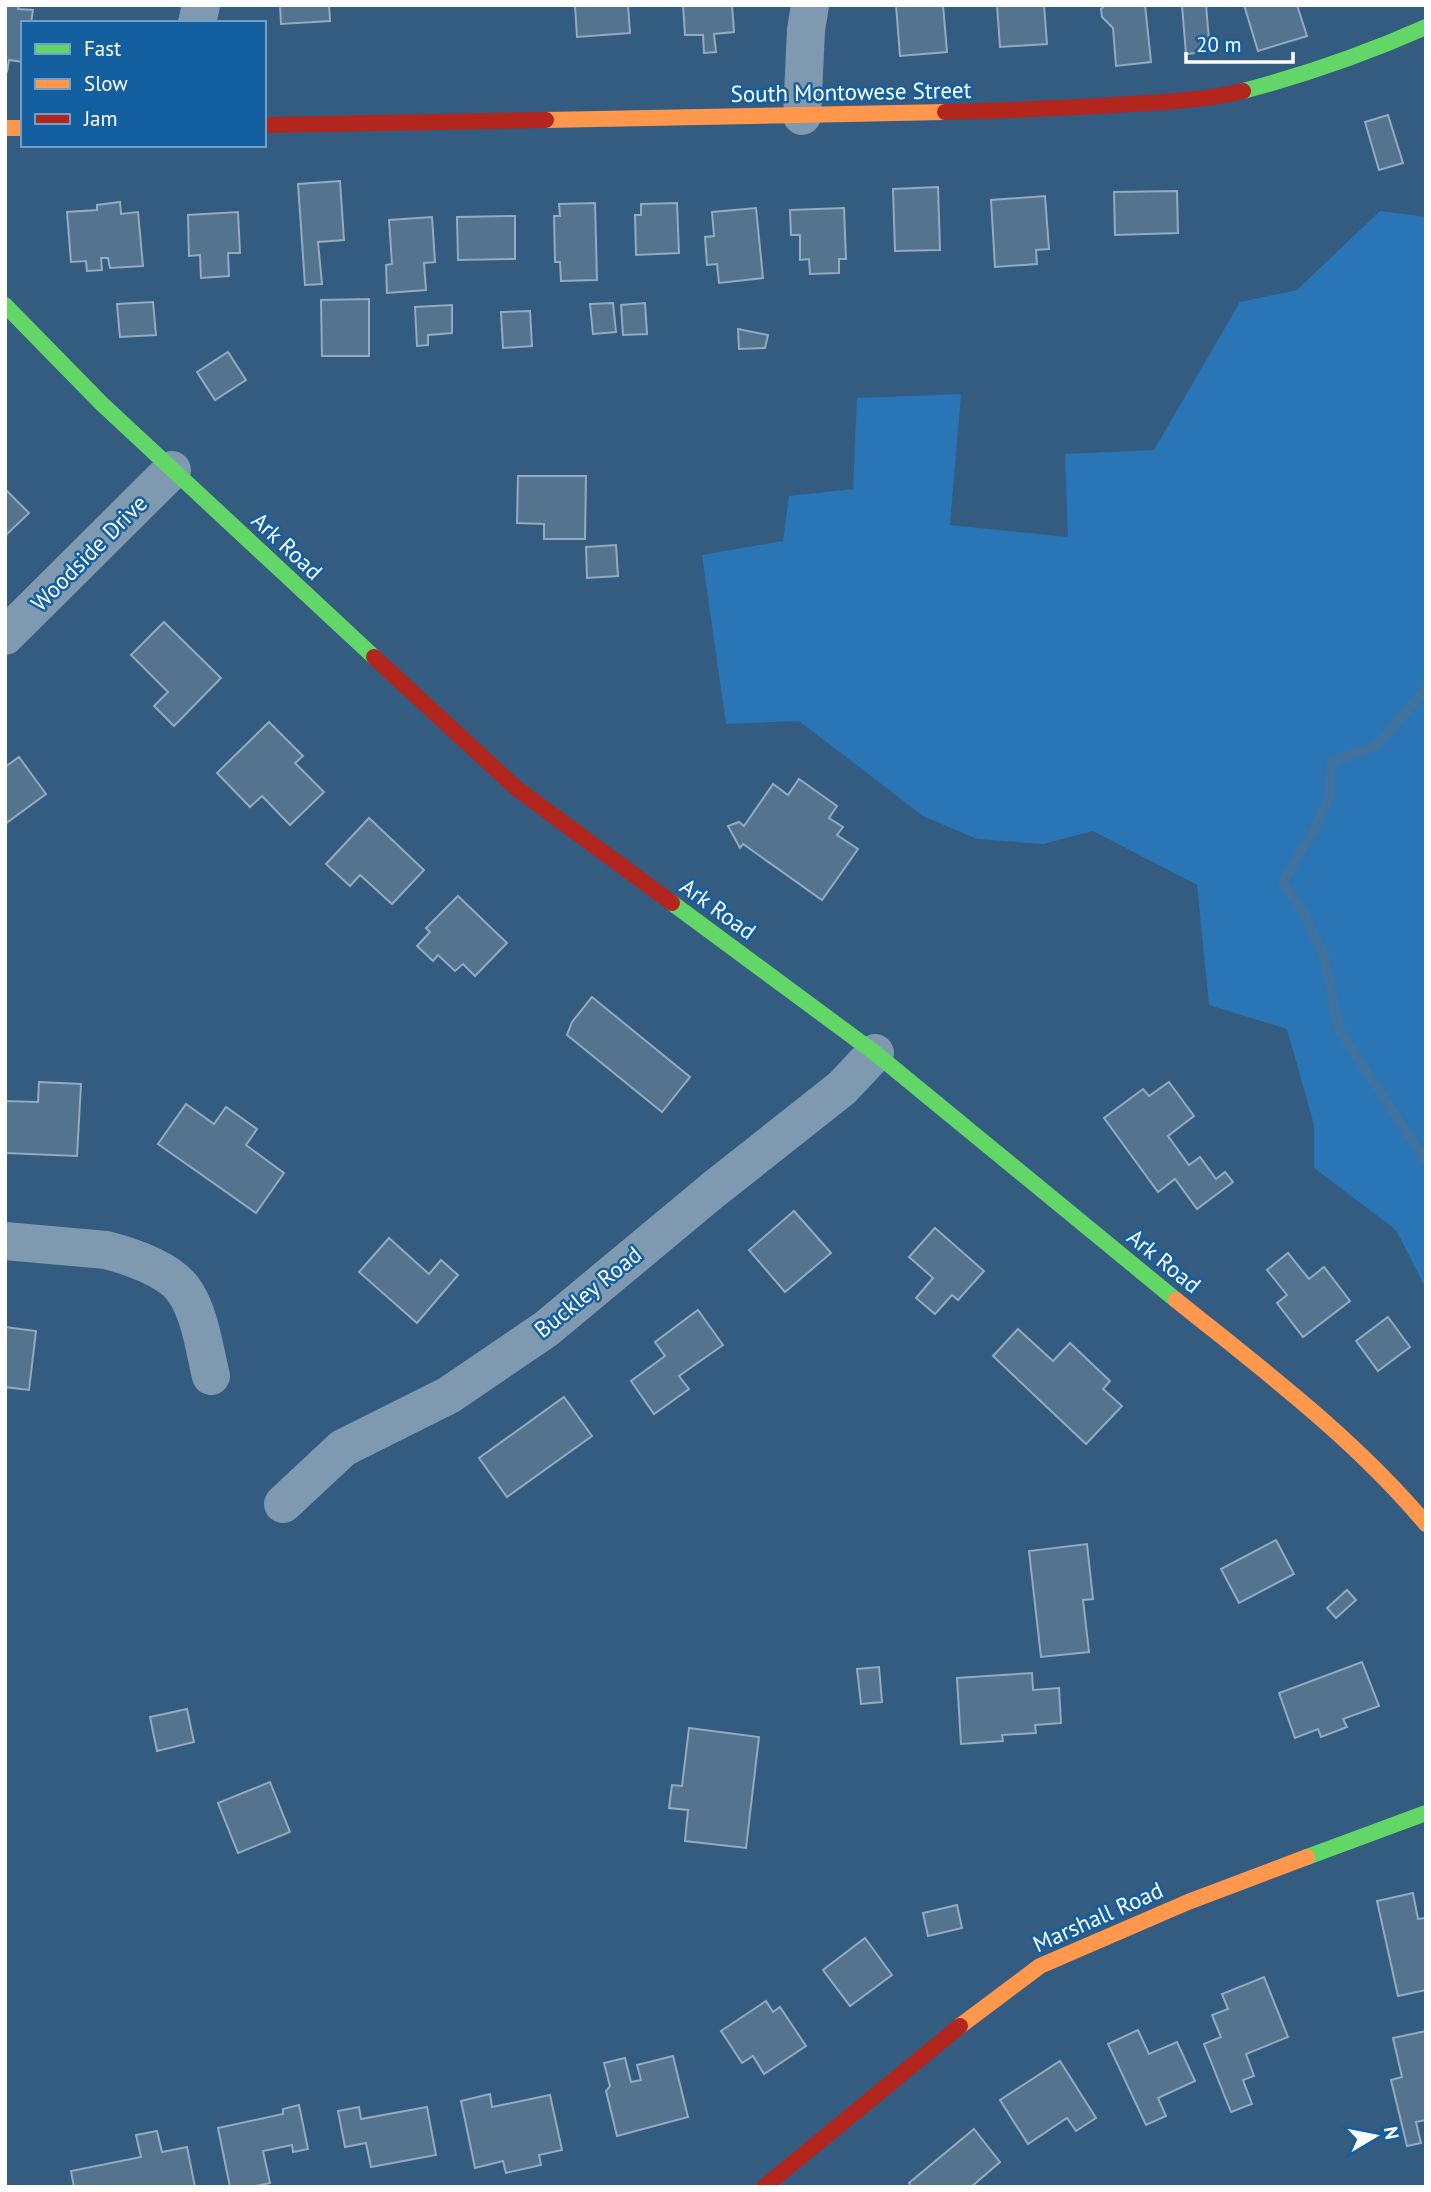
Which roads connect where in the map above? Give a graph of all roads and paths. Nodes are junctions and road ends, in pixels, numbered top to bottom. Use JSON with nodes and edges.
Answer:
{"nodes":[{"id":1,"x":810,"y":5,"type":"edge"},
{"id":2,"x":1426,"y":27,"type":"edge"},
{"id":3,"x":802,"y":116,"type":"junction"},
{"id":4,"x":266,"y":125,"type":"edge"},
{"id":5,"x":5,"y":305,"type":"edge"},
{"id":6,"x":172,"y":470,"type":"junction"},
{"id":7,"x":5,"y":636,"type":"edge"},
{"id":8,"x":875,"y":1053,"type":"junction"},
{"id":9,"x":5,"y":1241,"type":"edge"},
{"id":10,"x":211,"y":1376,"type":"dead end"},
{"id":11,"x":283,"y":1504,"type":"dead end"},
{"id":12,"x":1426,"y":1524,"type":"edge"},
{"id":13,"x":1426,"y":1814,"type":"edge"},
{"id":14,"x":764,"y":2187,"type":"edge"}],
"edges":[{"from":1,"to":3,"type":"street"},
{"from":2,"to":3,"type":"street","name":"South Montowese Street"},
{"from":3,"to":4,"type":"street","name":"South Montowese Street"},
{"from":5,"to":6,"type":"street","name":"Ark Road"},
{"from":6,"to":7,"type":"street","name":"Woodside Drive"},
{"from":6,"to":8,"type":"street","name":"Ark Road"},
{"from":8,"to":11,"type":"street","name":"Buckley Road"},
{"from":8,"to":12,"type":"street","name":"Ark Road"},
{"from":9,"to":10,"type":"street"},
{"from":13,"to":14,"type":"street","name":"Marshall Road"}]}
